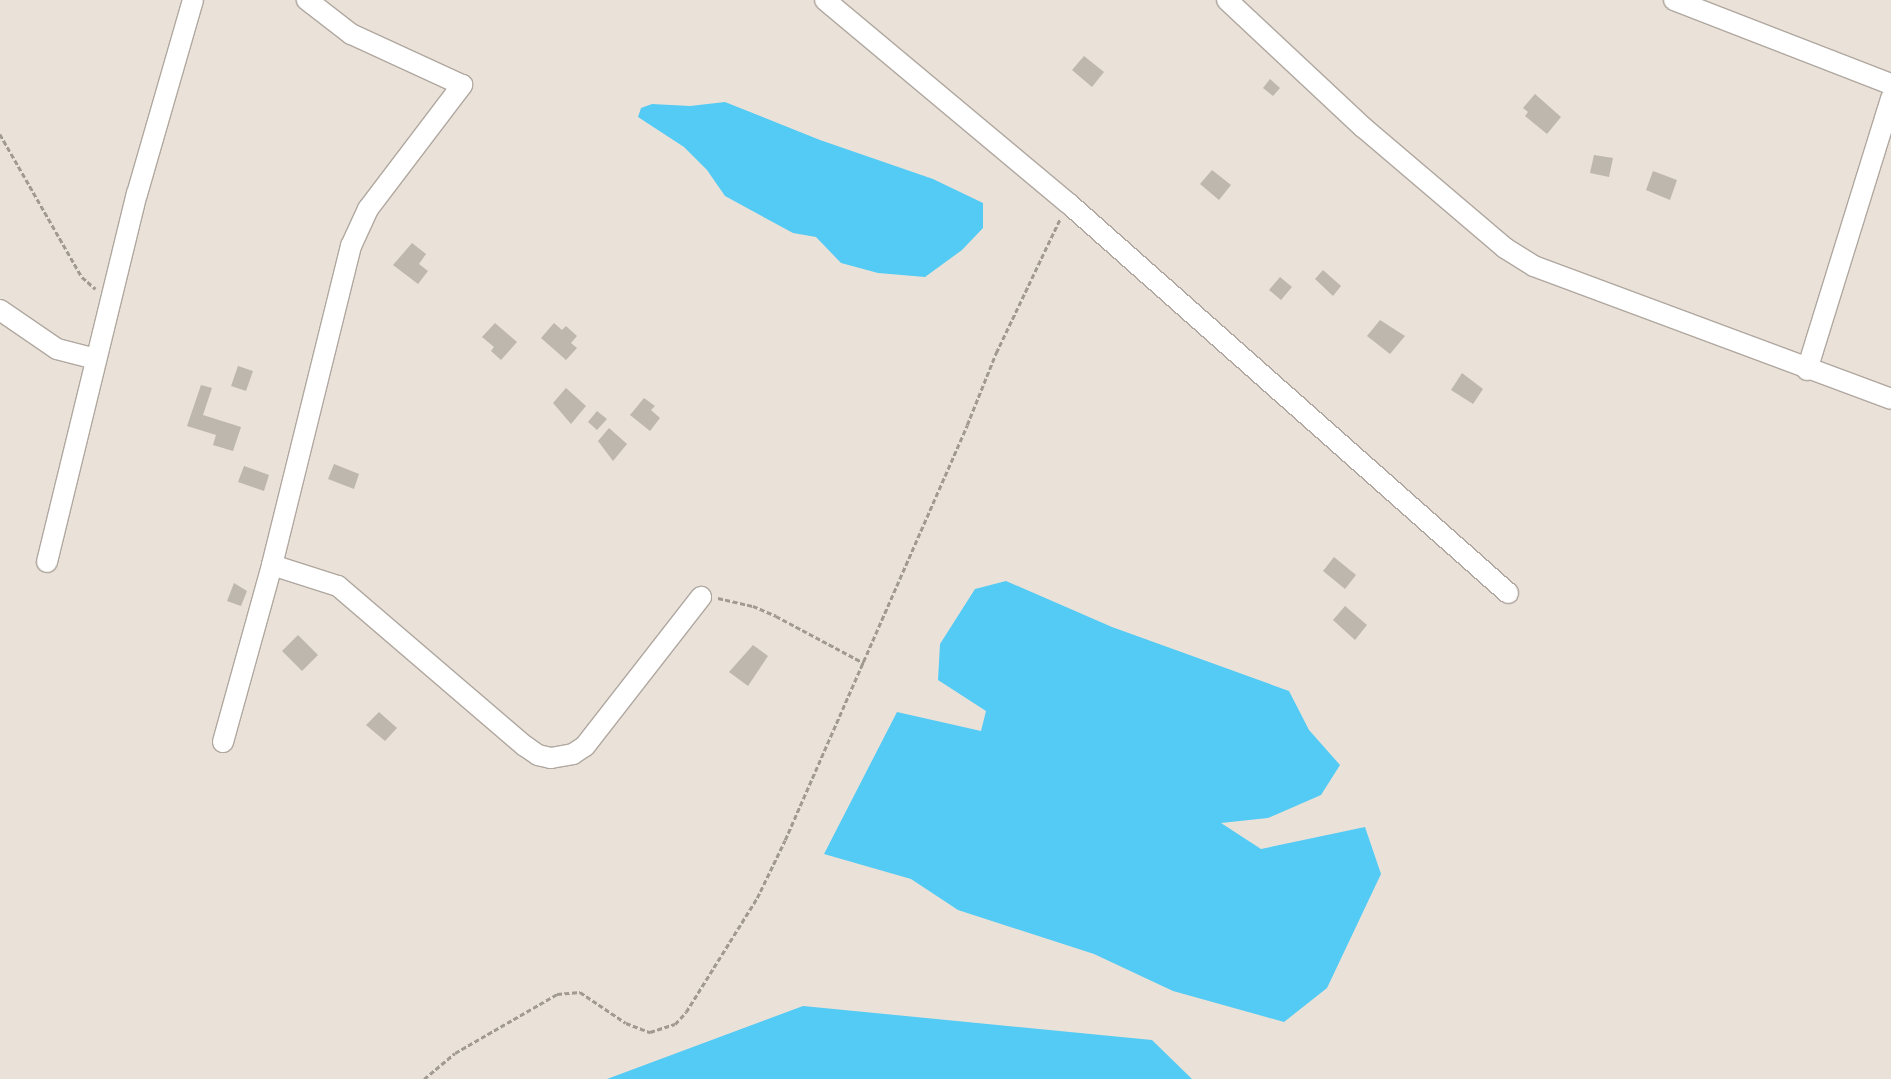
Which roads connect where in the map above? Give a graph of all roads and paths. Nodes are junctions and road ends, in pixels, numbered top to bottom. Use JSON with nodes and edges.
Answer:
{"nodes":[{"id":1,"x":193,"y":0,"type":"edge"},
{"id":2,"x":307,"y":0,"type":"edge"},
{"id":3,"x":825,"y":0,"type":"edge"},
{"id":4,"x":1674,"y":0,"type":"edge"},
{"id":5,"x":1236,"y":3,"type":"edge"},
{"id":6,"x":1891,"y":84,"type":"edge"},
{"id":7,"x":1891,"y":98,"type":"edge"},
{"id":8,"x":0,"y":134,"type":"edge"},
{"id":9,"x":1068,"y":203,"type":"junction"},
{"id":10,"x":113,"y":295,"type":"junction"},
{"id":11,"x":0,"y":310,"type":"edge"},
{"id":12,"x":96,"y":360,"type":"junction"},
{"id":13,"x":1807,"y":370,"type":"junction"},
{"id":14,"x":1891,"y":400,"type":"edge"},
{"id":15,"x":47,"y":562,"type":"dead end"},
{"id":16,"x":272,"y":565,"type":"junction"},
{"id":17,"x":1508,"y":594,"type":"dead end"},
{"id":18,"x":701,"y":597,"type":"joint"},
{"id":19,"x":864,"y":663,"type":"junction"},
{"id":20,"x":223,"y":742,"type":"dead end"},
{"id":21,"x":424,"y":1079,"type":"edge"}],
"edges":[{"from":1,"to":10,"type":"street"},
{"from":2,"to":16,"type":"street"},
{"from":3,"to":9,"type":"street"},
{"from":4,"to":6,"type":"street"},
{"from":5,"to":13,"type":"street"},
{"from":7,"to":13,"type":"street"},
{"from":8,"to":10,"type":"path"},
{"from":9,"to":17,"type":"street"},
{"from":9,"to":19,"type":"path"},
{"from":10,"to":12,"type":"street"},
{"from":11,"to":12,"type":"street"},
{"from":12,"to":15,"type":"street"},
{"from":13,"to":14,"type":"street"},
{"from":16,"to":18,"type":"street"},
{"from":16,"to":20,"type":"street"},
{"from":18,"to":19,"type":"path"},
{"from":19,"to":21,"type":"path"}]}
